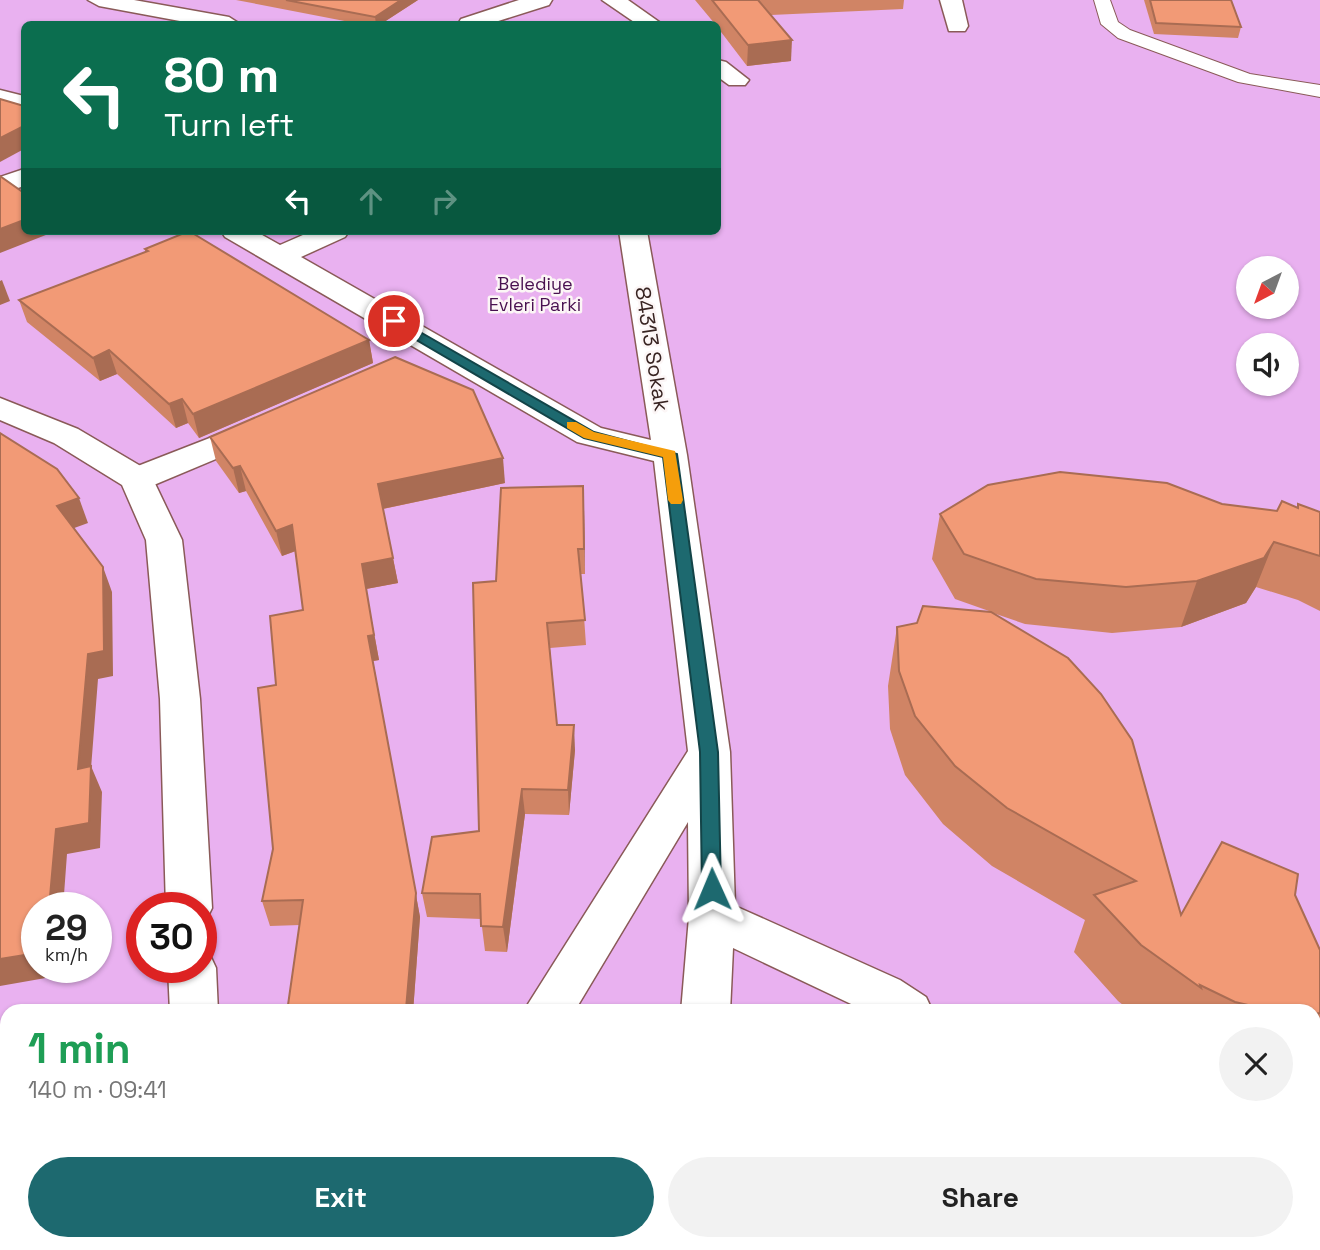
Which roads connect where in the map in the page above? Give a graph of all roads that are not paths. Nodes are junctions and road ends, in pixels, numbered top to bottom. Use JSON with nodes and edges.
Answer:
{"nodes":[{"id":1,"x":99,"y":0,"type":"edge"},
{"id":2,"x":541,"y":0,"type":"edge"},
{"id":3,"x":613,"y":0,"type":"edge"},
{"id":4,"x":951,"y":0,"type":"edge"},
{"id":5,"x":1102,"y":0,"type":"edge"},
{"id":6,"x":213,"y":21,"type":"edge"},
{"id":7,"x":478,"y":21,"type":"edge"},
{"id":8,"x":646,"y":21,"type":"edge"},
{"id":9,"x":957,"y":26,"type":"dead end"},
{"id":10,"x":1320,"y":91,"type":"edge"},
{"id":11,"x":0,"y":97,"type":"edge"},
{"id":12,"x":21,"y":103,"type":"edge"},
{"id":13,"x":21,"y":178,"type":"edge"},
{"id":14,"x":0,"y":186,"type":"edge"},
{"id":15,"x":242,"y":235,"type":"edge"},
{"id":16,"x":326,"y":235,"type":"edge"},
{"id":17,"x":634,"y":235,"type":"edge"},
{"id":18,"x":279,"y":256,"type":"junction"},
{"id":19,"x":439,"y":347,"type":"junction"},
{"id":20,"x":405,"y":363,"type":"edge"},
{"id":21,"x":0,"y":408,"type":"edge"},
{"id":22,"x":287,"y":417,"type":"edge"},
{"id":23,"x":670,"y":454,"type":"junction"},
{"id":24,"x":137,"y":479,"type":"junction"},
{"id":25,"x":709,"y":752,"type":"junction"},
{"id":26,"x":189,"y":892,"type":"edge"},
{"id":27,"x":712,"y":917,"type":"junction"},
{"id":28,"x":193,"y":983,"type":"edge"},
{"id":29,"x":194,"y":1004,"type":"edge"},
{"id":30,"x":552,"y":1004,"type":"edge"},
{"id":31,"x":706,"y":1004,"type":"edge"},
{"id":32,"x":897,"y":1004,"type":"edge"}],
"edges":[{"from":1,"to":6,"type":"street"},
{"from":2,"to":7,"type":"street"},
{"from":3,"to":8,"type":"street"},
{"from":4,"to":9,"type":"street"},
{"from":5,"to":10,"type":"lane"},
{"from":11,"to":12,"type":"street"},
{"from":13,"to":14,"type":"street"},
{"from":15,"to":18,"type":"street"},
{"from":16,"to":18,"type":"street"},
{"from":17,"to":23,"type":"street","name":"84313 Sokak"},
{"from":18,"to":19,"type":"street"},
{"from":19,"to":20,"type":"street"},
{"from":19,"to":23,"type":"street"},
{"from":21,"to":24,"type":"street"},
{"from":22,"to":24,"type":"street"},
{"from":23,"to":25,"type":"street","name":"84313 Sokak"},
{"from":24,"to":26,"type":"street"},
{"from":25,"to":27,"type":"street","name":"84313 Sokak"},
{"from":25,"to":30,"type":"street"},
{"from":27,"to":31,"type":"street","name":"84313 Sokak"},
{"from":27,"to":32,"type":"street"},
{"from":28,"to":29,"type":"street"}]}
